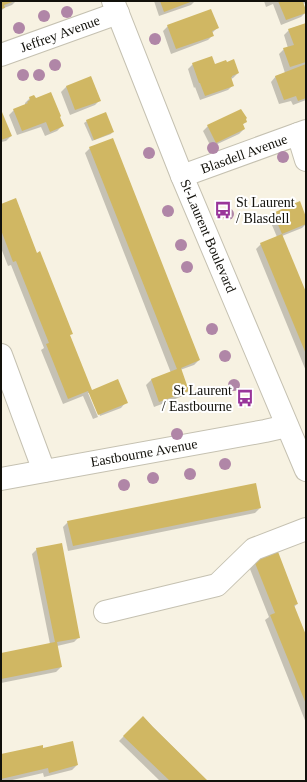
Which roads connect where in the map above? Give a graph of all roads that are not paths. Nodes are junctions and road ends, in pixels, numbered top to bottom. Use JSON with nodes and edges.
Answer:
{"nodes":[{"id":1,"x":116,"y":7,"type":"edge"},
{"id":2,"x":1,"y":55,"type":"edge"},
{"id":3,"x":302,"y":133,"type":"edge"},
{"id":4,"x":306,"y":160,"type":"edge"},
{"id":5,"x":182,"y":176,"type":"junction"},
{"id":6,"x":1,"y":355,"type":"edge"},
{"id":7,"x":287,"y":426,"type":"junction"},
{"id":8,"x":306,"y":470,"type":"edge"},
{"id":9,"x":44,"y":472,"type":"junction"},
{"id":10,"x":1,"y":480,"type":"edge"},
{"id":11,"x":306,"y":529,"type":"edge"},
{"id":12,"x":104,"y":612,"type":"dead end"}],
"edges":[{"from":1,"to":2,"type":"street","name":"Jeffrey Avenue"},
{"from":1,"to":5,"type":"street","name":"St-Laurent Boulevard"},
{"from":3,"to":4,"type":"street"},
{"from":3,"to":5,"type":"street","name":"Blasdell Avenue"},
{"from":5,"to":7,"type":"street","name":"St-Laurent Boulevard"},
{"from":6,"to":9,"type":"street"},
{"from":7,"to":8,"type":"street","name":"St-Laurent Boulevard"},
{"from":7,"to":9,"type":"street","name":"Eastbourne Avenue"},
{"from":9,"to":10,"type":"street","name":"Eastbourne Avenue"},
{"from":11,"to":12,"type":"street"}]}
